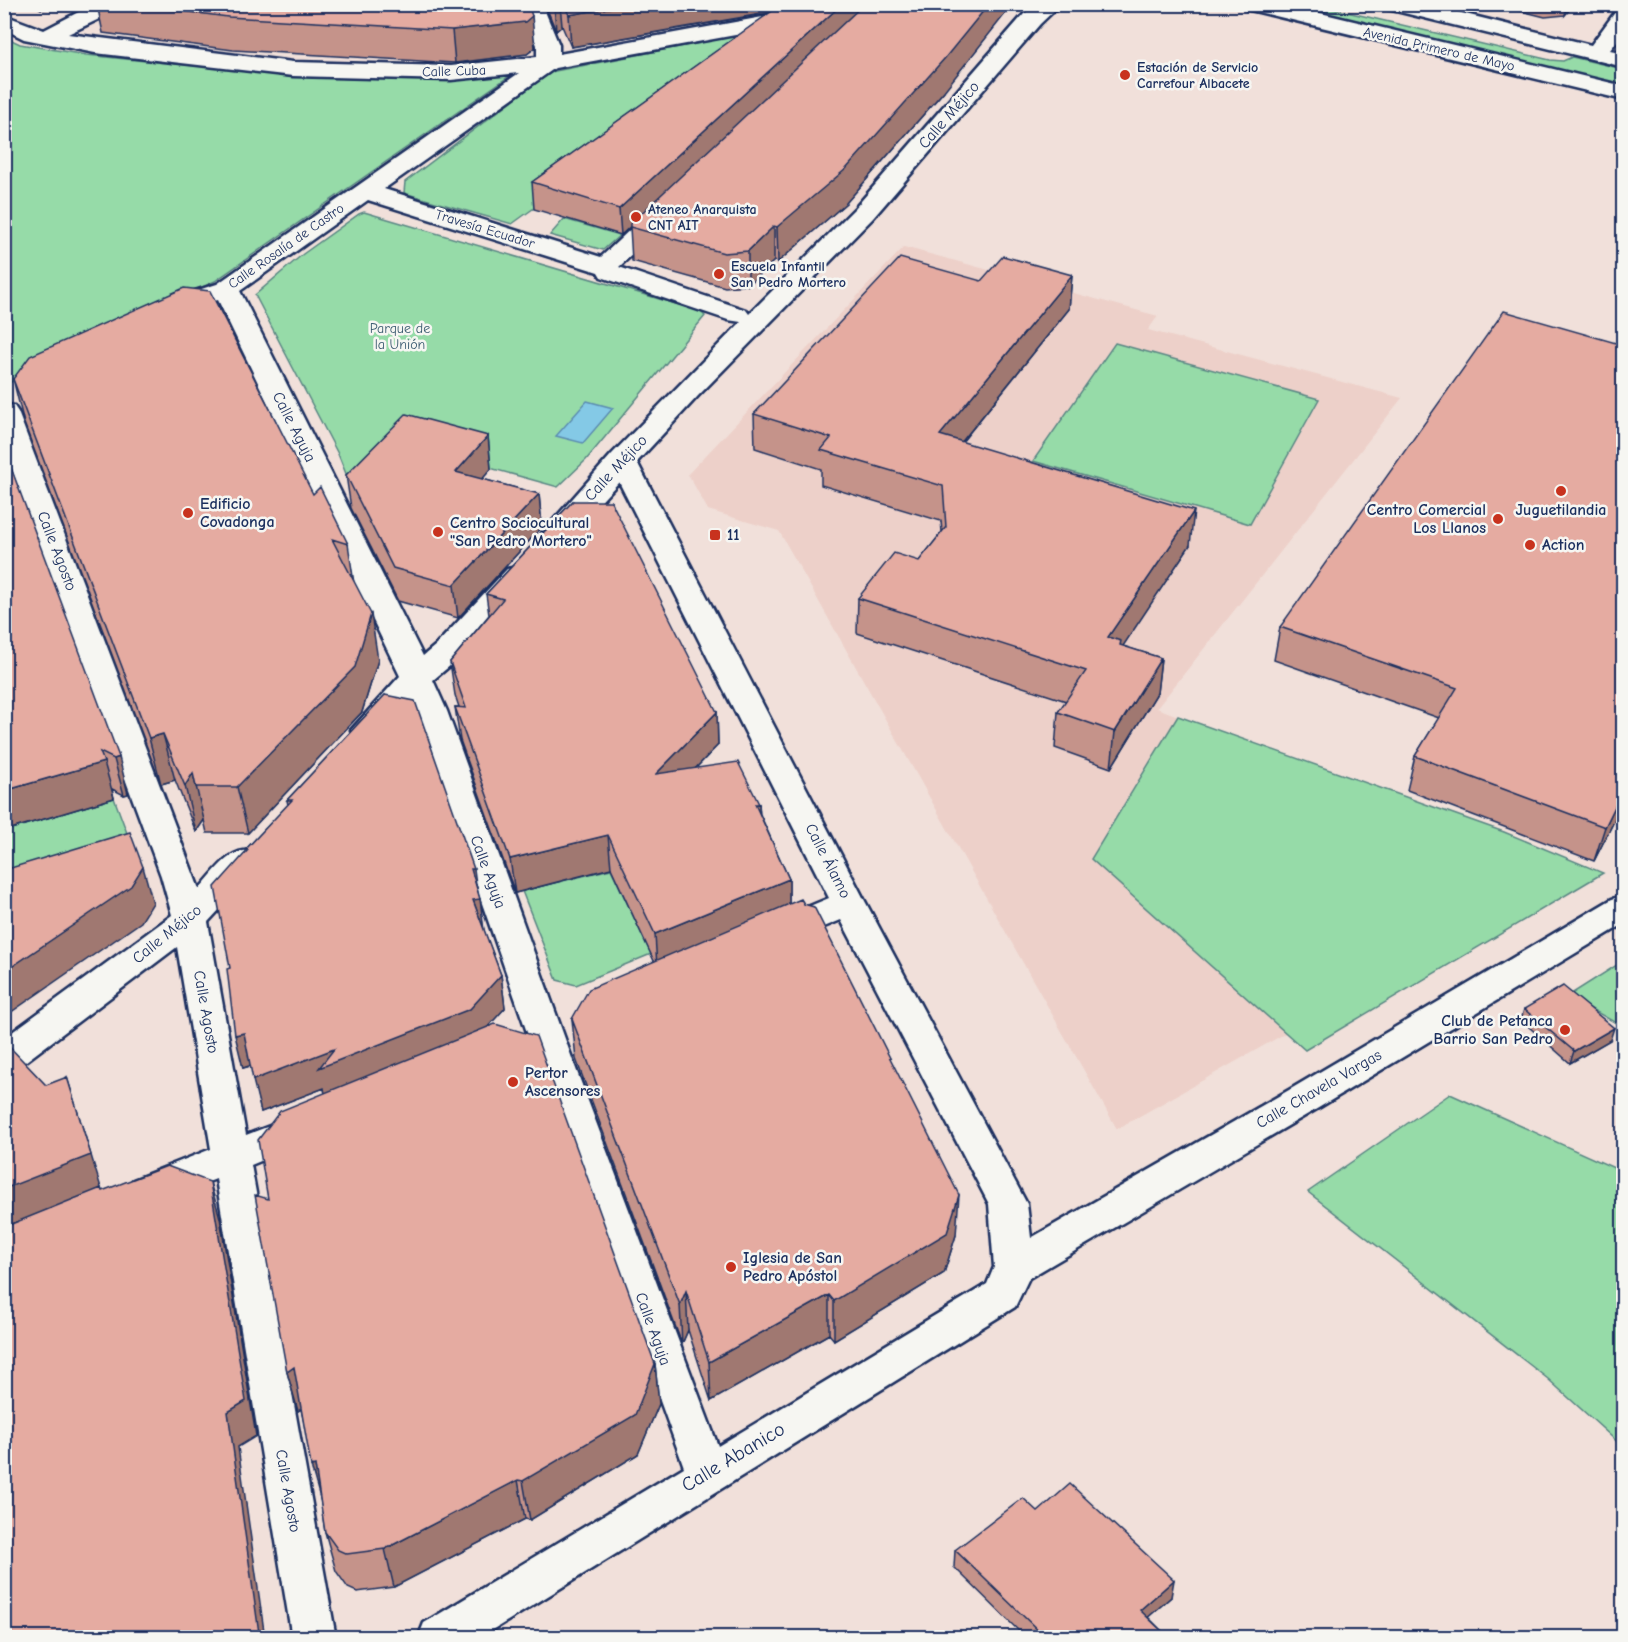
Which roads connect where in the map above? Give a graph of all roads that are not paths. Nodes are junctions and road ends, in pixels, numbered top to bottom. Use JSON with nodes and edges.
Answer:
{"nodes":[{"id":1,"x":112,"y":4,"type":"edge"},
{"id":2,"x":531,"y":4,"type":"edge"},
{"id":3,"x":747,"y":4,"type":"edge"},
{"id":4,"x":872,"y":4,"type":"edge"},
{"id":5,"x":885,"y":4,"type":"edge"},
{"id":6,"x":1051,"y":4,"type":"edge"},
{"id":7,"x":1254,"y":4,"type":"edge"},
{"id":8,"x":1396,"y":4,"type":"edge"},
{"id":9,"x":1623,"y":16,"type":"edge"},
{"id":10,"x":4,"y":21,"type":"edge"},
{"id":11,"x":761,"y":24,"type":"junction"},
{"id":12,"x":862,"y":27,"type":"edge"},
{"id":13,"x":39,"y":36,"type":"junction"},
{"id":14,"x":1597,"y":53,"type":"junction"},
{"id":15,"x":1623,"y":60,"type":"edge"},
{"id":16,"x":548,"y":63,"type":"junction"},
{"id":17,"x":1623,"y":93,"type":"edge"},
{"id":18,"x":364,"y":191,"type":"junction"},
{"id":19,"x":678,"y":198,"type":"edge"},
{"id":20,"x":607,"y":269,"type":"junction"},
{"id":21,"x":226,"y":290,"type":"junction"},
{"id":22,"x":182,"y":308,"type":"edge"},
{"id":23,"x":737,"y":315,"type":"dead end"},
{"id":24,"x":8,"y":399,"type":"edge"},
{"id":25,"x":622,"y":460,"type":"junction"},
{"id":26,"x":416,"y":678,"type":"junction"},
{"id":27,"x":351,"y":748,"type":"edge"},
{"id":28,"x":269,"y":835,"type":"edge"},
{"id":29,"x":849,"y":903,"type":"junction"},
{"id":30,"x":1623,"y":908,"type":"edge"},
{"id":31,"x":190,"y":919,"type":"junction"},
{"id":32,"x":749,"y":945,"type":"edge"},
{"id":33,"x":4,"y":1058,"type":"edge"},
{"id":34,"x":330,"y":1117,"type":"edge"},
{"id":35,"x":231,"y":1157,"type":"junction"},
{"id":36,"x":111,"y":1205,"type":"edge"},
{"id":37,"x":1014,"y":1266,"type":"junction"},
{"id":38,"x":707,"y":1473,"type":"junction"},
{"id":39,"x":314,"y":1638,"type":"edge"},
{"id":40,"x":440,"y":1638,"type":"edge"}],
"edges":[{"from":1,"to":13,"type":"street"},
{"from":2,"to":16,"type":"street"},
{"from":3,"to":11,"type":"street"},
{"from":4,"to":11,"type":"street","name":"Calle Cuba"},
{"from":5,"to":12,"type":"street"},
{"from":6,"to":25,"type":"street","name":"Calle Méjico"},
{"from":7,"to":17,"type":"street","name":"Avenida Primero de Mayo"},
{"from":8,"to":14,"type":"street","name":"Avenida Primero de Mayo"},
{"from":9,"to":14,"type":"street"},
{"from":10,"to":13,"type":"street","name":"Calle Cuba"},
{"from":11,"to":16,"type":"street","name":"Calle Cuba"},
{"from":13,"to":16,"type":"street","name":"Calle Cuba"},
{"from":14,"to":15,"type":"street","name":"Avenida Primero de Mayo"},
{"from":16,"to":18,"type":"street","name":"Calle Rosalía de Castro"},
{"from":18,"to":20,"type":"street","name":"Travesía Ecuador"},
{"from":18,"to":21,"type":"street","name":"Calle Rosalía de Castro"},
{"from":19,"to":20,"type":"street"},
{"from":20,"to":23,"type":"street","name":"Travesía Ecuador"},
{"from":21,"to":22,"type":"street","name":"Calle Rosalía de Castro"},
{"from":21,"to":26,"type":"street","name":"Calle Aguja"},
{"from":24,"to":31,"type":"street","name":"Calle Agosto"},
{"from":25,"to":26,"type":"street","name":"Calle Méjico"},
{"from":25,"to":29,"type":"street","name":"Calle Álamo"},
{"from":26,"to":27,"type":"street","name":"Calle Méjico"},
{"from":26,"to":38,"type":"street","name":"Calle Aguja"},
{"from":28,"to":31,"type":"street","name":"Calle Méjico"},
{"from":29,"to":32,"type":"street"},
{"from":29,"to":37,"type":"street","name":"Calle Álamo"},
{"from":30,"to":37,"type":"street","name":"Calle Chavela Vargas"},
{"from":31,"to":33,"type":"street","name":"Calle Méjico"},
{"from":31,"to":35,"type":"street","name":"Calle Agosto"},
{"from":34,"to":35,"type":"street"},
{"from":35,"to":36,"type":"street"},
{"from":35,"to":39,"type":"street","name":"Calle Agosto"},
{"from":37,"to":38,"type":"street","name":"Calle Abanico"},
{"from":38,"to":40,"type":"street","name":"Calle Abanico"}]}
